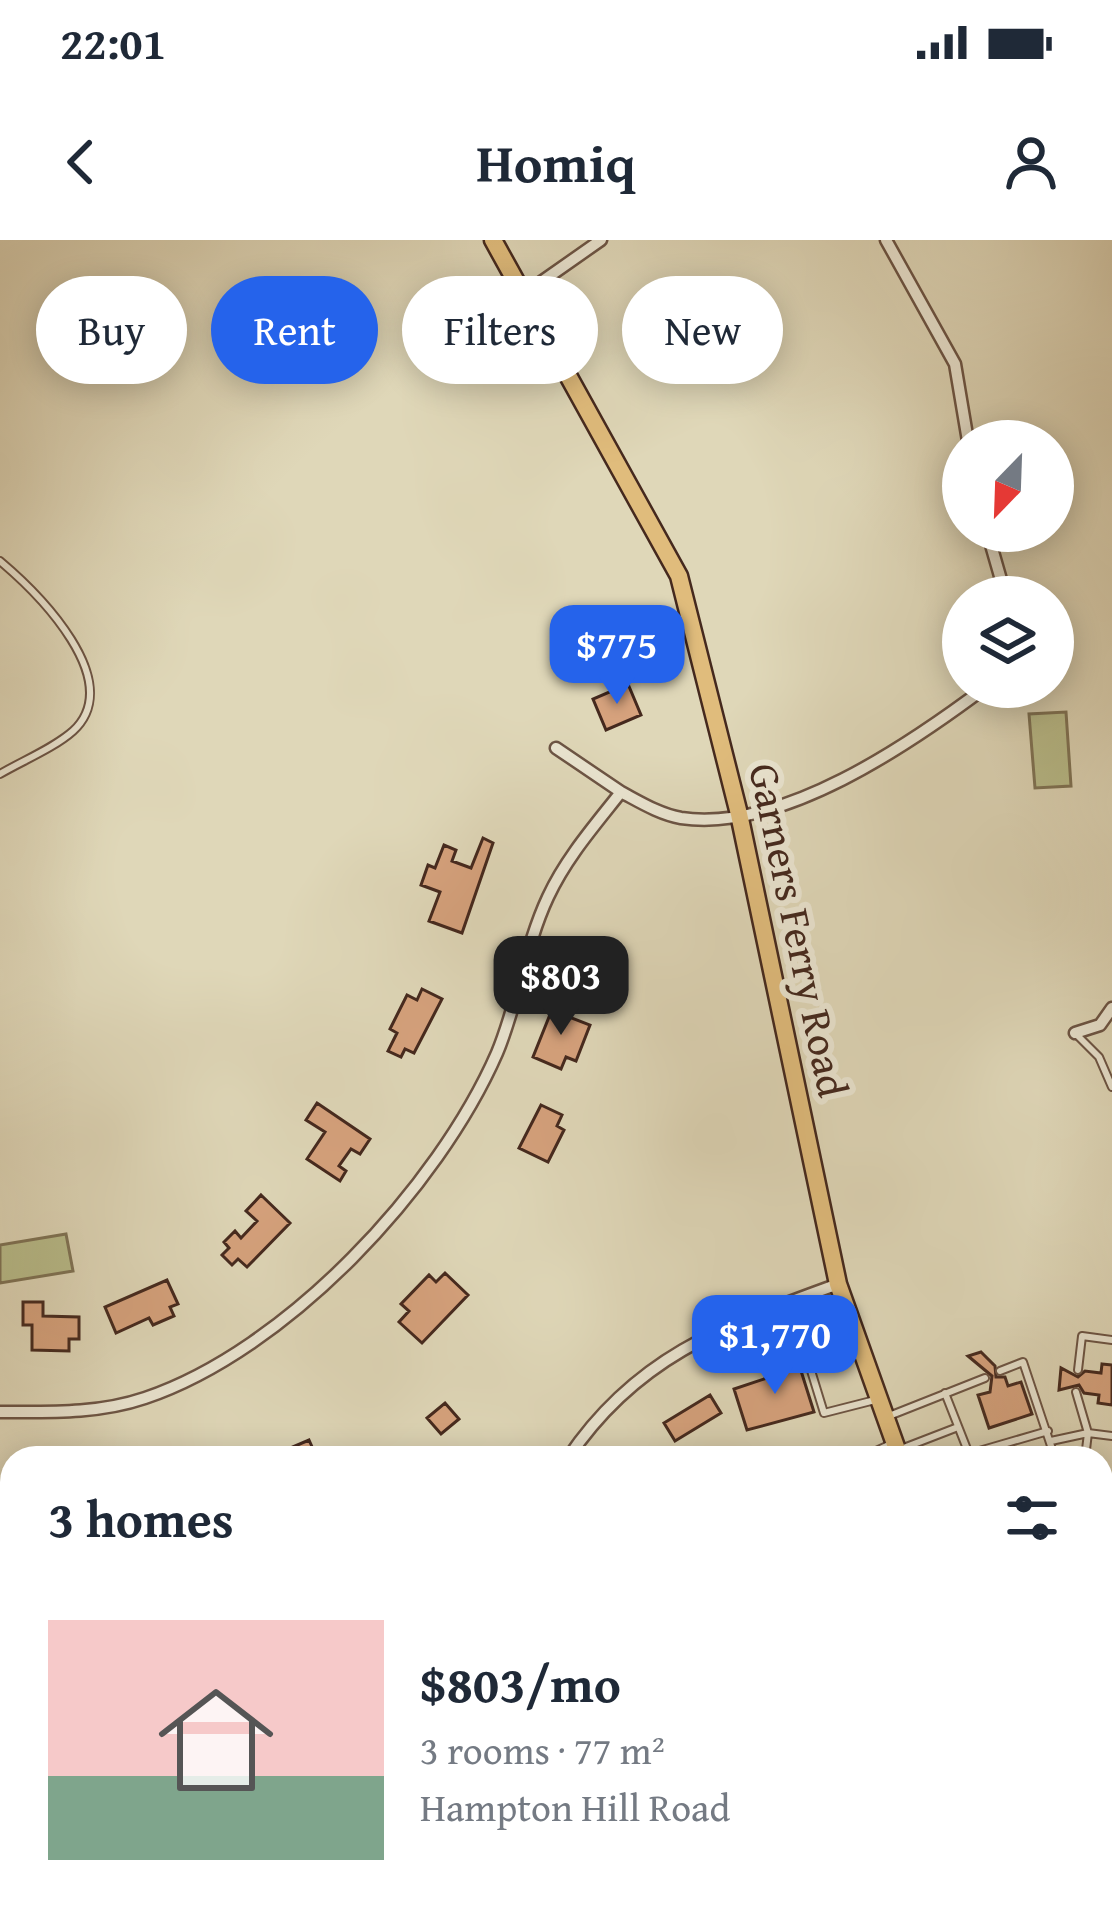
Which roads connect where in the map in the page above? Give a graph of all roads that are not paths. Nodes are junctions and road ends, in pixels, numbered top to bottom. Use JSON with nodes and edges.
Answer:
{"nodes":[{"id":1,"x":493,"y":240,"type":"edge"},
{"id":2,"x":601,"y":240,"type":"edge"},
{"id":3,"x":886,"y":240,"type":"edge"},
{"id":4,"x":514,"y":276,"type":"edge"},
{"id":5,"x":550,"y":276,"type":"edge"},
{"id":6,"x":573,"y":384,"type":"edge"},
{"id":7,"x":964,"y":420,"type":"edge"},
{"id":8,"x":0,"y":561,"type":"edge"},
{"id":9,"x":954,"y":708,"type":"edge"},
{"id":10,"x":556,"y":748,"type":"dead end"},
{"id":11,"x":0,"y":775,"type":"edge"},
{"id":12,"x":621,"y":792,"type":"junction"},
{"id":13,"x":739,"y":814,"type":"junction"},
{"id":14,"x":1112,"y":1008,"type":"edge"},
{"id":15,"x":1075,"y":1034,"type":"joint"},
{"id":16,"x":1112,"y":1087,"type":"edge"},
{"id":17,"x":838,"y":1284,"type":"junction"},
{"id":18,"x":855,"y":1334,"type":"junction"},
{"id":19,"x":1112,"y":1340,"type":"edge"},
{"id":20,"x":1078,"y":1370,"type":"dead end"},
{"id":21,"x":1000,"y":1371,"type":"dead end"},
{"id":22,"x":985,"y":1378,"type":"dead end"},
{"id":23,"x":1076,"y":1392,"type":"dead end"},
{"id":24,"x":945,"y":1393,"type":"junction"},
{"id":25,"x":882,"y":1408,"type":"junction"},
{"id":26,"x":0,"y":1412,"type":"edge"},
{"id":27,"x":958,"y":1427,"type":"junction"},
{"id":28,"x":1048,"y":1431,"type":"junction"},
{"id":29,"x":1088,"y":1433,"type":"junction"},
{"id":30,"x":1112,"y":1436,"type":"edge"},
{"id":31,"x":1050,"y":1441,"type":"junction"},
{"id":32,"x":578,"y":1446,"type":"edge"},
{"id":33,"x":896,"y":1446,"type":"edge"},
{"id":34,"x":908,"y":1446,"type":"edge"},
{"id":35,"x":966,"y":1446,"type":"edge"},
{"id":36,"x":996,"y":1446,"type":"edge"},
{"id":37,"x":1051,"y":1446,"type":"edge"},
{"id":38,"x":1086,"y":1446,"type":"edge"}],
"edges":[{"from":1,"to":4,"type":"main road","name":"Garners Ferry Road"},
{"from":2,"to":5,"type":"street"},
{"from":3,"to":7,"type":"street"},
{"from":6,"to":13,"type":"main road","name":"Garners Ferry Road"},
{"from":8,"to":11,"type":"lane"},
{"from":9,"to":13,"type":"street"},
{"from":10,"to":12,"type":"street"},
{"from":12,"to":13,"type":"street"},
{"from":12,"to":26,"type":"street"},
{"from":13,"to":17,"type":"main road","name":"Garners Ferry Road"},
{"from":14,"to":15,"type":"street"},
{"from":15,"to":16,"type":"lane"},
{"from":17,"to":18,"type":"main road","name":"Garners Ferry Road"},
{"from":17,"to":32,"type":"street"},
{"from":18,"to":25,"type":"main road","name":"Garners Ferry Road"},
{"from":18,"to":25,"type":"lane"},
{"from":19,"to":20,"type":"lane"},
{"from":21,"to":28,"type":"lane"},
{"from":22,"to":24,"type":"lane"},
{"from":23,"to":29,"type":"lane"},
{"from":24,"to":25,"type":"lane"},
{"from":24,"to":27,"type":"lane"},
{"from":25,"to":33,"type":"main road","name":"Garners Ferry Road"},
{"from":27,"to":34,"type":"lane"},
{"from":27,"to":35,"type":"lane"},
{"from":28,"to":31,"type":"lane"},
{"from":28,"to":36,"type":"lane"},
{"from":29,"to":30,"type":"lane"},
{"from":29,"to":31,"type":"lane"},
{"from":29,"to":38,"type":"lane"},
{"from":31,"to":37,"type":"lane"}]}
